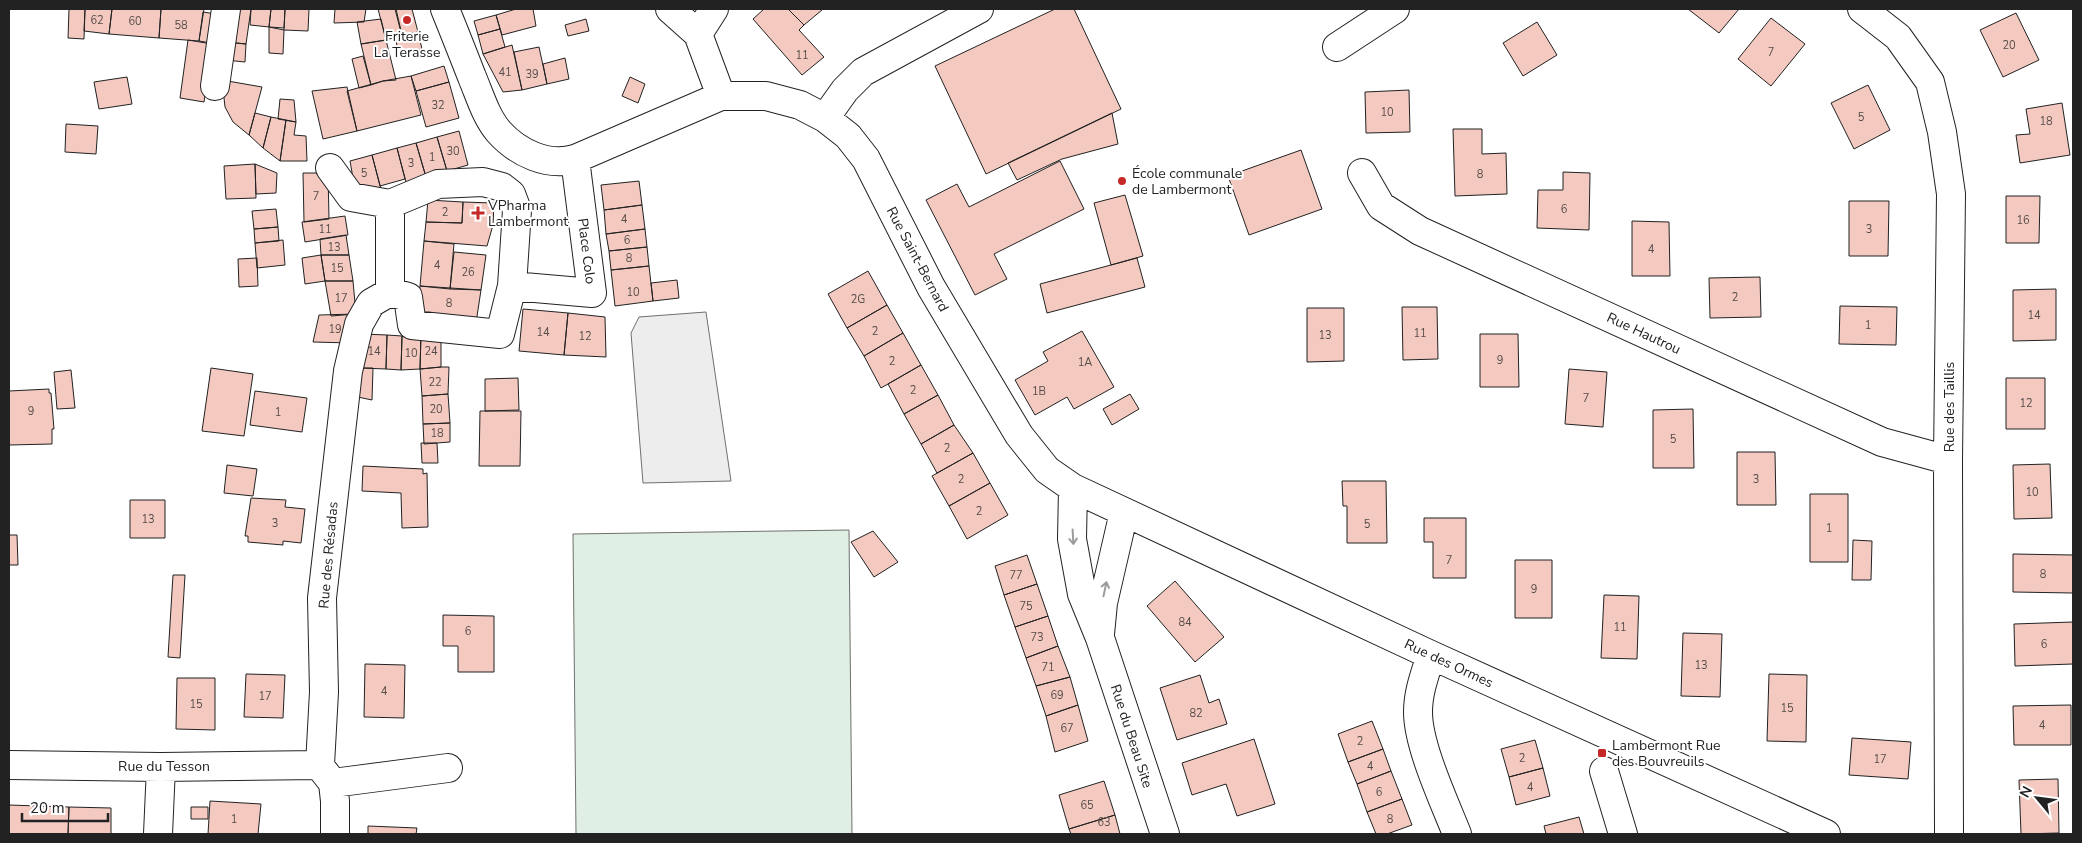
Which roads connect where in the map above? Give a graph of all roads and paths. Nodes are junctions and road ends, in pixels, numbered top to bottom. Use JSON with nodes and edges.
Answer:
{"nodes":[{"id":1,"x":226,"y":9,"type":"edge"},
{"id":2,"x":445,"y":9,"type":"edge"},
{"id":3,"x":670,"y":9,"type":"edge"},
{"id":4,"x":714,"y":9,"type":"edge"},
{"id":5,"x":979,"y":9,"type":"edge"},
{"id":6,"x":1395,"y":9,"type":"edge"},
{"id":7,"x":1862,"y":9,"type":"edge"},
{"id":8,"x":698,"y":34,"type":"junction"},
{"id":9,"x":1337,"y":47,"type":"dead end"},
{"id":10,"x":215,"y":86,"type":"dead end"},
{"id":11,"x":720,"y":96,"type":"junction"},
{"id":12,"x":825,"y":118,"type":"junction"},
{"id":13,"x":517,"y":147,"type":"junction"},
{"id":14,"x":575,"y":159,"type":"junction"},
{"id":15,"x":330,"y":168,"type":"dead end"},
{"id":16,"x":1362,"y":173,"type":"dead end"},
{"id":17,"x":502,"y":187,"type":"junction"},
{"id":18,"x":390,"y":204,"type":"junction"},
{"id":19,"x":512,"y":286,"type":"junction"},
{"id":20,"x":390,"y":292,"type":"junction"},
{"id":21,"x":1948,"y":460,"type":"junction"},
{"id":22,"x":1073,"y":488,"type":"junction"},
{"id":23,"x":1124,"y":512,"type":"junction"},
{"id":24,"x":1100,"y":638,"type":"junction"},
{"id":25,"x":1431,"y":655,"type":"junction"},
{"id":26,"x":9,"y":765,"type":"edge"},
{"id":27,"x":160,"y":767,"type":"junction"},
{"id":28,"x":448,"y":768,"type":"dead end"},
{"id":29,"x":1604,"y":771,"type":"dead end"},
{"id":30,"x":326,"y":774,"type":"junction"},
{"id":31,"x":158,"y":834,"type":"edge"},
{"id":32,"x":335,"y":834,"type":"edge"},
{"id":33,"x":1165,"y":834,"type":"edge"},
{"id":34,"x":1457,"y":834,"type":"edge"},
{"id":35,"x":1622,"y":834,"type":"edge"},
{"id":36,"x":1826,"y":834,"type":"edge"},
{"id":37,"x":1949,"y":834,"type":"edge"}],
"edges":[{"from":1,"to":10,"type":"street"},
{"from":2,"to":13,"type":"street","name":"Rue Saint-Bernard"},
{"from":3,"to":8,"type":"street"},
{"from":4,"to":8,"type":"street"},
{"from":5,"to":12,"type":"street"},
{"from":6,"to":9,"type":"street"},
{"from":7,"to":21,"type":"street","name":"Rue des Taillis"},
{"from":8,"to":11,"type":"street"},
{"from":11,"to":12,"type":"street","name":"Rue Saint-Bernard"},
{"from":11,"to":14,"type":"street","name":"Rue Saint-Bernard"},
{"from":12,"to":22,"type":"street","name":"Rue Saint-Bernard"},
{"from":13,"to":14,"type":"street","name":"Rue Saint-Bernard"},
{"from":13,"to":17,"type":"street"},
{"from":14,"to":19,"type":"street","name":"Place Colo"},
{"from":15,"to":18,"type":"street"},
{"from":16,"to":21,"type":"street","name":"Rue Hautrou"},
{"from":17,"to":18,"type":"street"},
{"from":17,"to":19,"type":"street"},
{"from":18,"to":20,"type":"street"},
{"from":19,"to":20,"type":"street"},
{"from":20,"to":30,"type":"street","name":"Rue des Résadas"},
{"from":21,"to":37,"type":"street","name":"Rue des Taillis"},
{"from":22,"to":23,"type":"street","name":"Rue des Ormes"},
{"from":22,"to":24,"type":"street","name":"Rue du Beau Site","one_way":true},
{"from":24,"to":23,"type":"street","name":"Rue du Beau Site","one_way":true},
{"from":23,"to":25,"type":"street","name":"Rue des Ormes"},
{"from":24,"to":33,"type":"street","name":"Rue du Beau Site"},
{"from":25,"to":34,"type":"street"},
{"from":25,"to":36,"type":"street","name":"Rue des Ormes"},
{"from":26,"to":27,"type":"street","name":"Rue du Tesson"},
{"from":27,"to":30,"type":"street","name":"Rue du Tesson"},
{"from":27,"to":31,"type":"street"},
{"from":28,"to":30,"type":"street","name":"Rue du Tesson"},
{"from":29,"to":35,"type":"street"},
{"from":30,"to":32,"type":"street"}]}
